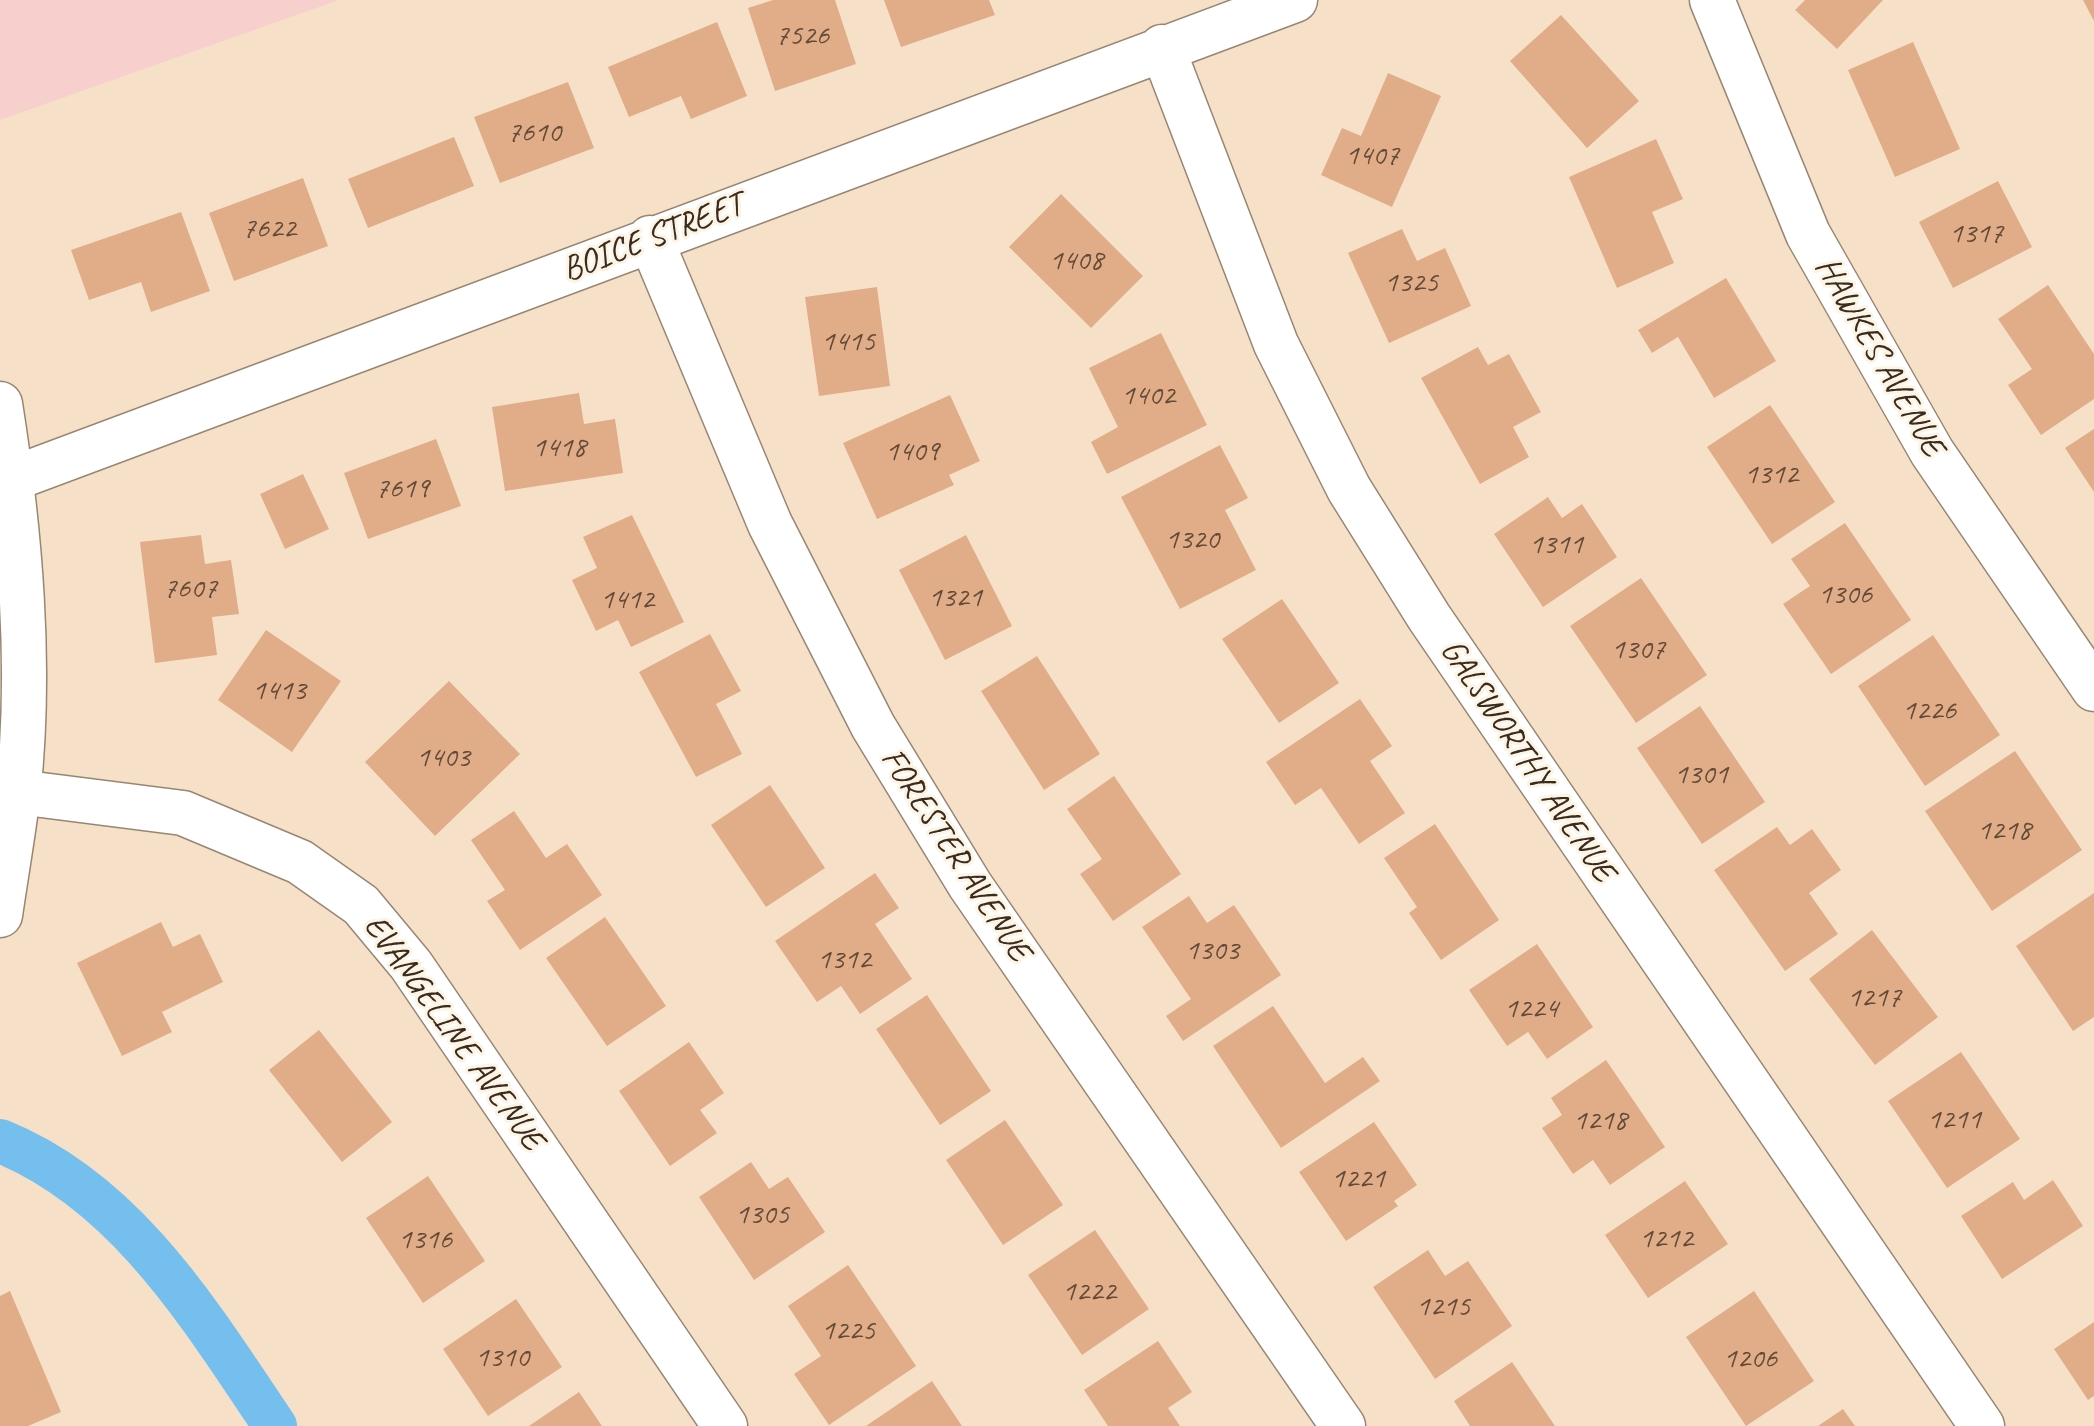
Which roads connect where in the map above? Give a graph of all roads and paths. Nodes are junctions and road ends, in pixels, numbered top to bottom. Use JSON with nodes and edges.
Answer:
{"nodes":[{"id":1,"x":1295,"y":0,"type":"edge"},
{"id":2,"x":1712,"y":0,"type":"edge"},
{"id":3,"x":1162,"y":47,"type":"junction"},
{"id":4,"x":650,"y":238,"type":"junction"},
{"id":5,"x":0,"y":404,"type":"edge"},
{"id":6,"x":12,"y":479,"type":"junction"},
{"id":7,"x":2094,"y":689,"type":"edge"},
{"id":8,"x":18,"y":792,"type":"junction"},
{"id":9,"x":0,"y":915,"type":"edge"},
{"id":10,"x":725,"y":1426,"type":"edge"},
{"id":11,"x":1343,"y":1426,"type":"edge"},
{"id":12,"x":1982,"y":1426,"type":"edge"}],
"edges":[{"from":1,"to":3,"type":"street","name":"BOICE STREET"},
{"from":2,"to":7,"type":"street","name":"HAWKES AVENUE"},
{"from":3,"to":4,"type":"street","name":"BOICE STREET"},
{"from":3,"to":12,"type":"street","name":"GALSWORTHY AVENUE"},
{"from":4,"to":6,"type":"street","name":"BOICE STREET"},
{"from":4,"to":11,"type":"street","name":"FORESTER AVENUE"},
{"from":5,"to":6,"type":"street"},
{"from":6,"to":8,"type":"street"},
{"from":8,"to":9,"type":"street"},
{"from":8,"to":10,"type":"street","name":"EVANGELINE AVENUE"}]}
